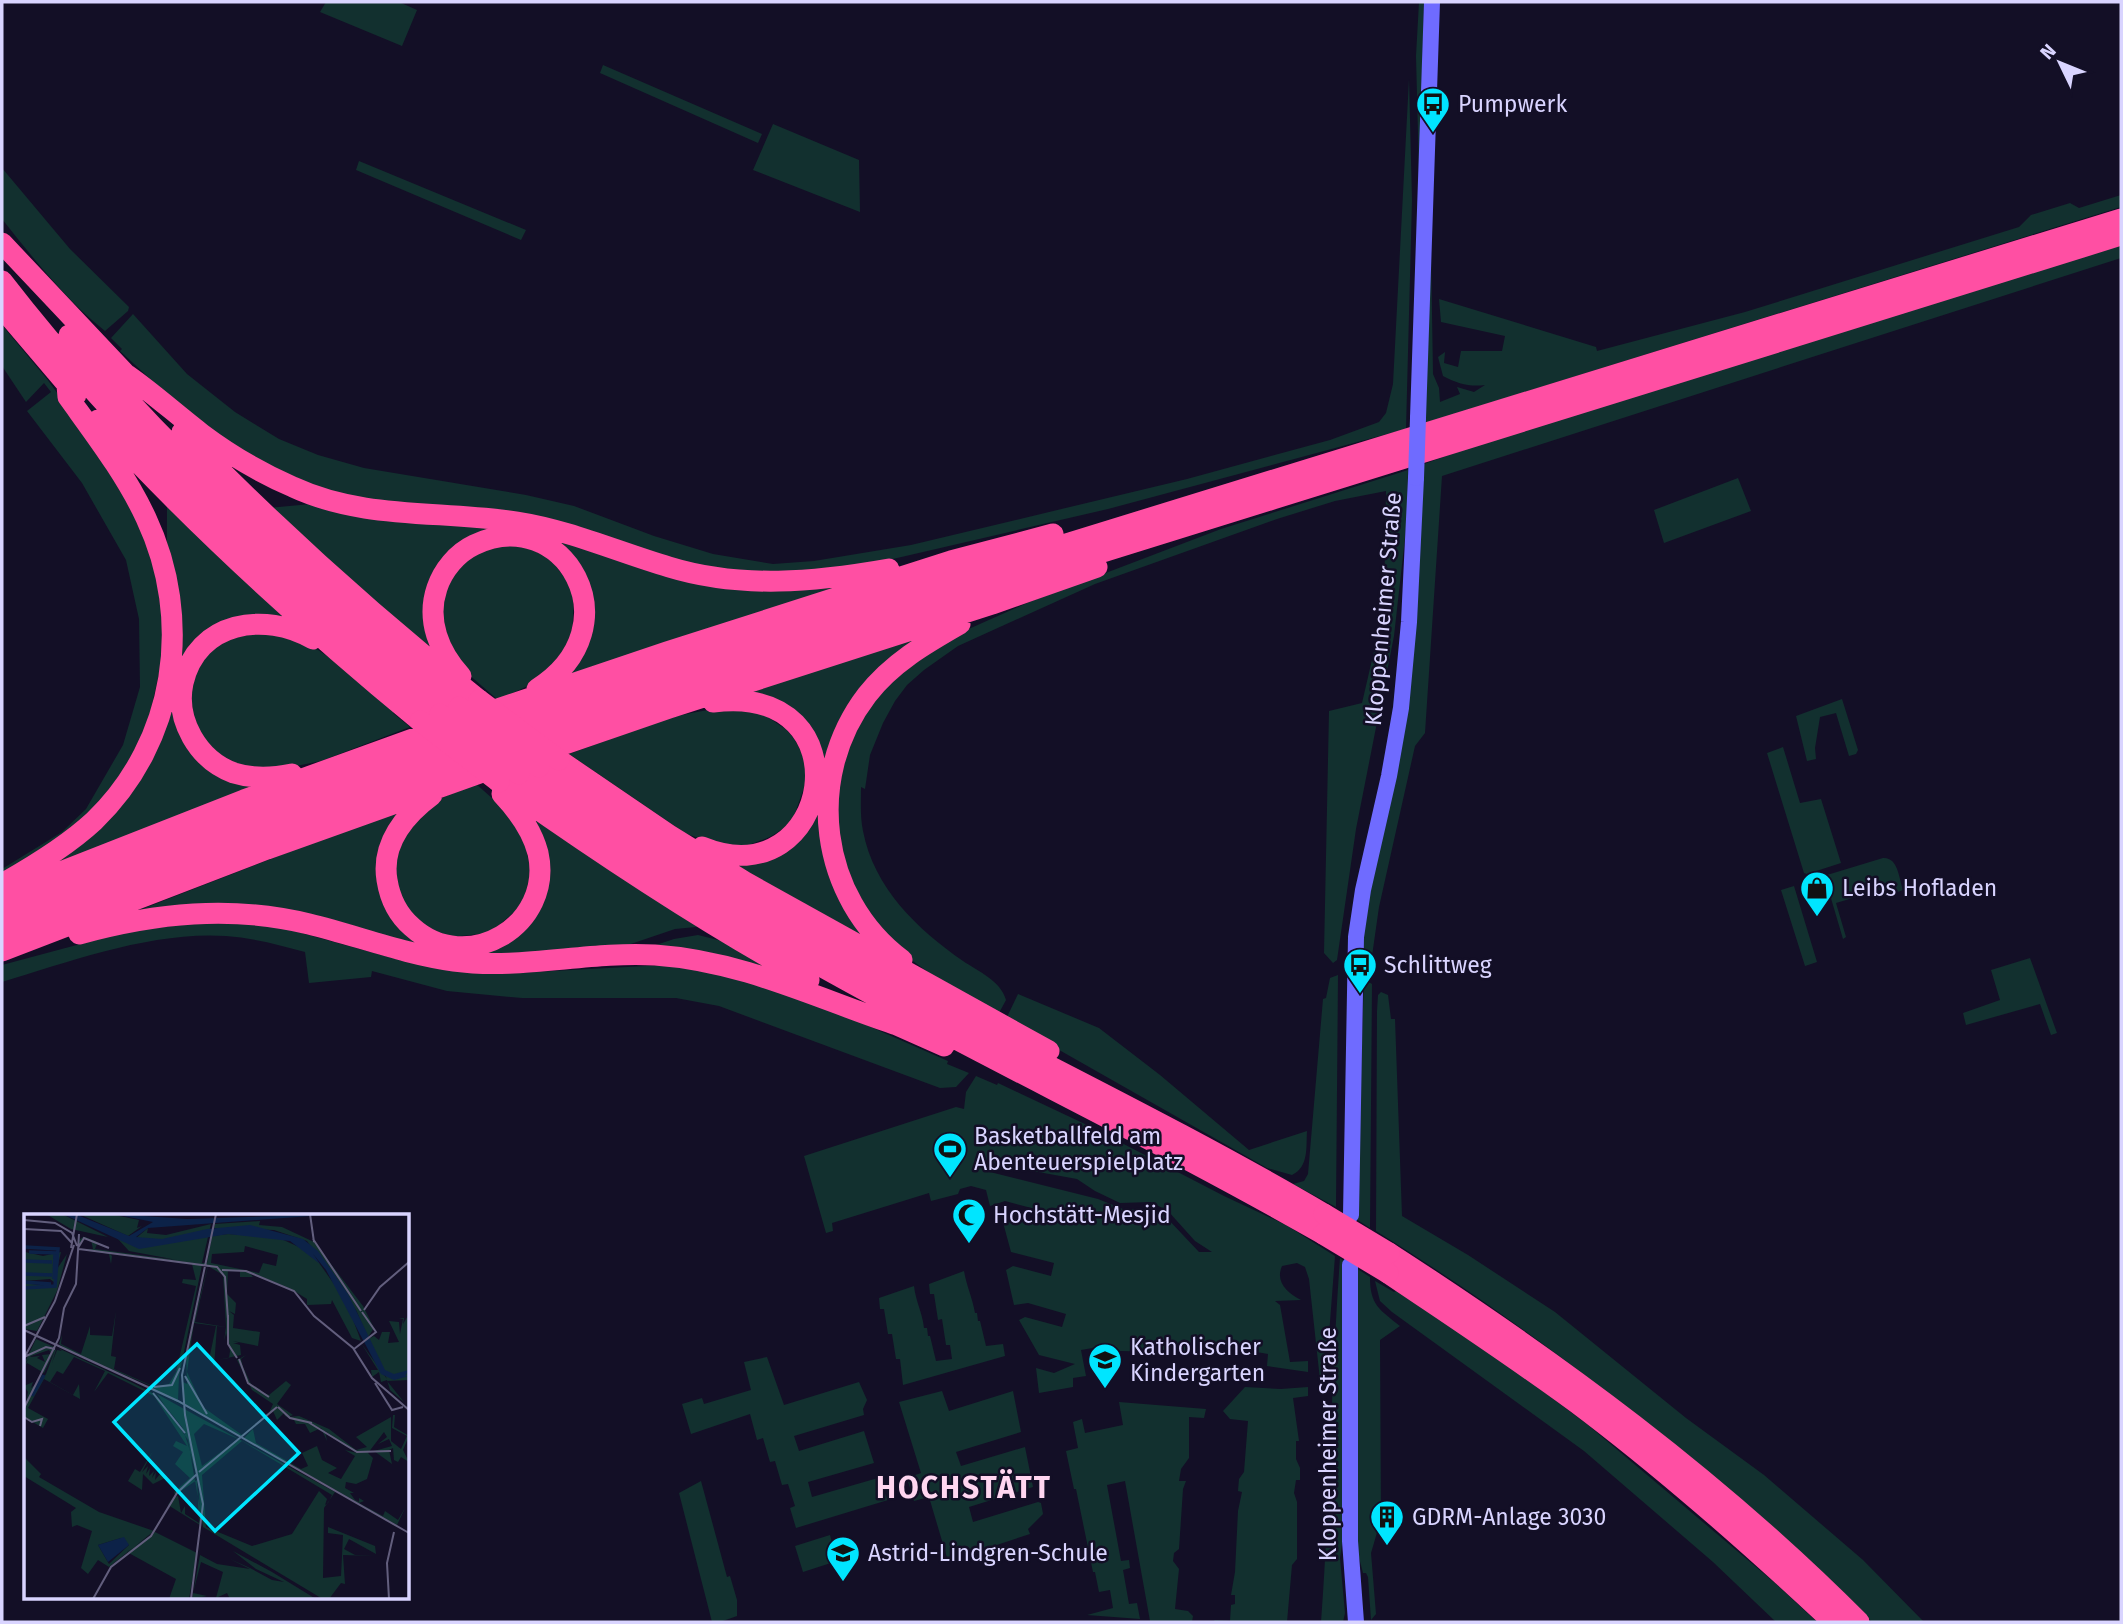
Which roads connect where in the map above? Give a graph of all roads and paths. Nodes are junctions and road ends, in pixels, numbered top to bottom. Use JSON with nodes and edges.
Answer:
{"nodes":[{"id":1,"x":1432,"y":2,"type":"edge"},
{"id":2,"x":2121,"y":219,"type":"edge"},
{"id":3,"x":2121,"y":235,"type":"edge"},
{"id":4,"x":2,"y":243,"type":"edge"},
{"id":5,"x":2,"y":253,"type":"edge"},
{"id":6,"x":2,"y":281,"type":"edge"},
{"id":7,"x":2,"y":308,"type":"edge"},
{"id":8,"x":78,"y":363,"type":"junction"},
{"id":9,"x":127,"y":375,"type":"junction"},
{"id":10,"x":1172,"y":512,"type":"junction"},
{"id":11,"x":1211,"y":518,"type":"junction"},
{"id":12,"x":951,"y":561,"type":"junction"},
{"id":13,"x":992,"y":604,"type":"junction"},
{"id":14,"x":339,"y":654,"type":"junction"},
{"id":15,"x":517,"y":702,"type":"junction"},
{"id":16,"x":669,"y":708,"type":"junction"},
{"id":17,"x":449,"y":711,"type":"junction"},
{"id":18,"x":539,"y":767,"type":"junction"},
{"id":19,"x":332,"y":768,"type":"junction"},
{"id":20,"x":495,"y":783,"type":"junction"},
{"id":21,"x":448,"y":784,"type":"junction"},
{"id":22,"x":669,"y":835,"type":"junction"},
{"id":23,"x":2,"y":884,"type":"edge"},
{"id":24,"x":2,"y":895,"type":"edge"},
{"id":25,"x":2,"y":914,"type":"edge"},
{"id":26,"x":2,"y":934,"type":"edge"},
{"id":27,"x":28,"y":942,"type":"junction"},
{"id":28,"x":2,"y":951,"type":"edge"},
{"id":29,"x":956,"y":997,"type":"junction"},
{"id":30,"x":894,"y":1024,"type":"junction"},
{"id":31,"x":988,"y":1043,"type":"junction"},
{"id":32,"x":1351,"y":1215,"type":"dead end"},
{"id":33,"x":1323,"y":1224,"type":"junction"},
{"id":34,"x":1388,"y":1263,"type":"junction"},
{"id":35,"x":1350,"y":1265,"type":"dead end"},
{"id":36,"x":1356,"y":1622,"type":"edge"},
{"id":37,"x":1833,"y":1622,"type":"edge"},
{"id":38,"x":1859,"y":1622,"type":"edge"}],
"edges":[{"from":1,"to":32,"type":"main road","name":"Kloppenheimer Straße","bridge":true},
{"from":2,"to":10,"type":"highway"},
{"from":3,"to":11,"type":"highway"},
{"from":4,"to":8,"type":"highway"},
{"from":5,"to":8,"type":"highway"},
{"from":6,"to":8,"type":"highway"},
{"from":7,"to":8,"type":"highway"},
{"from":8,"to":9,"type":"highway"},
{"from":8,"to":14,"type":"highway"},
{"from":8,"to":17,"type":"highway"},
{"from":8,"to":23,"type":"highway"},
{"from":9,"to":12,"type":"highway"},
{"from":9,"to":17,"type":"highway"},
{"from":10,"to":12,"type":"highway"},
{"from":10,"to":25,"type":"highway"},
{"from":11,"to":13,"type":"highway"},
{"from":11,"to":26,"type":"highway"},
{"from":12,"to":15,"type":"highway"},
{"from":13,"to":16,"type":"highway"},
{"from":13,"to":29,"type":"highway"},
{"from":14,"to":17,"type":"highway"},
{"from":14,"to":19,"type":"highway"},
{"from":15,"to":17,"type":"highway"},
{"from":15,"to":19,"type":"highway"},
{"from":16,"to":21,"type":"highway"},
{"from":16,"to":22,"type":"highway"},
{"from":17,"to":18,"type":"highway","bridge":true},
{"from":17,"to":18,"type":"highway","bridge":true},
{"from":17,"to":20,"type":"highway","bridge":true},
{"from":18,"to":22,"type":"highway"},
{"from":18,"to":31,"type":"highway"},
{"from":19,"to":24,"type":"highway"},
{"from":20,"to":21,"type":"highway"},
{"from":20,"to":30,"type":"highway"},
{"from":21,"to":27,"type":"highway"},
{"from":22,"to":29,"type":"highway"},
{"from":27,"to":28,"type":"highway"},
{"from":27,"to":30,"type":"highway"},
{"from":29,"to":31,"type":"highway"},
{"from":30,"to":31,"type":"highway"},
{"from":31,"to":33,"type":"highway"},
{"from":31,"to":33,"type":"highway"},
{"from":33,"to":34,"type":"highway","bridge":true},
{"from":34,"to":37,"type":"highway"},
{"from":34,"to":38,"type":"highway"},
{"from":35,"to":36,"type":"main road","name":"Kloppenheimer Straße"}]}
